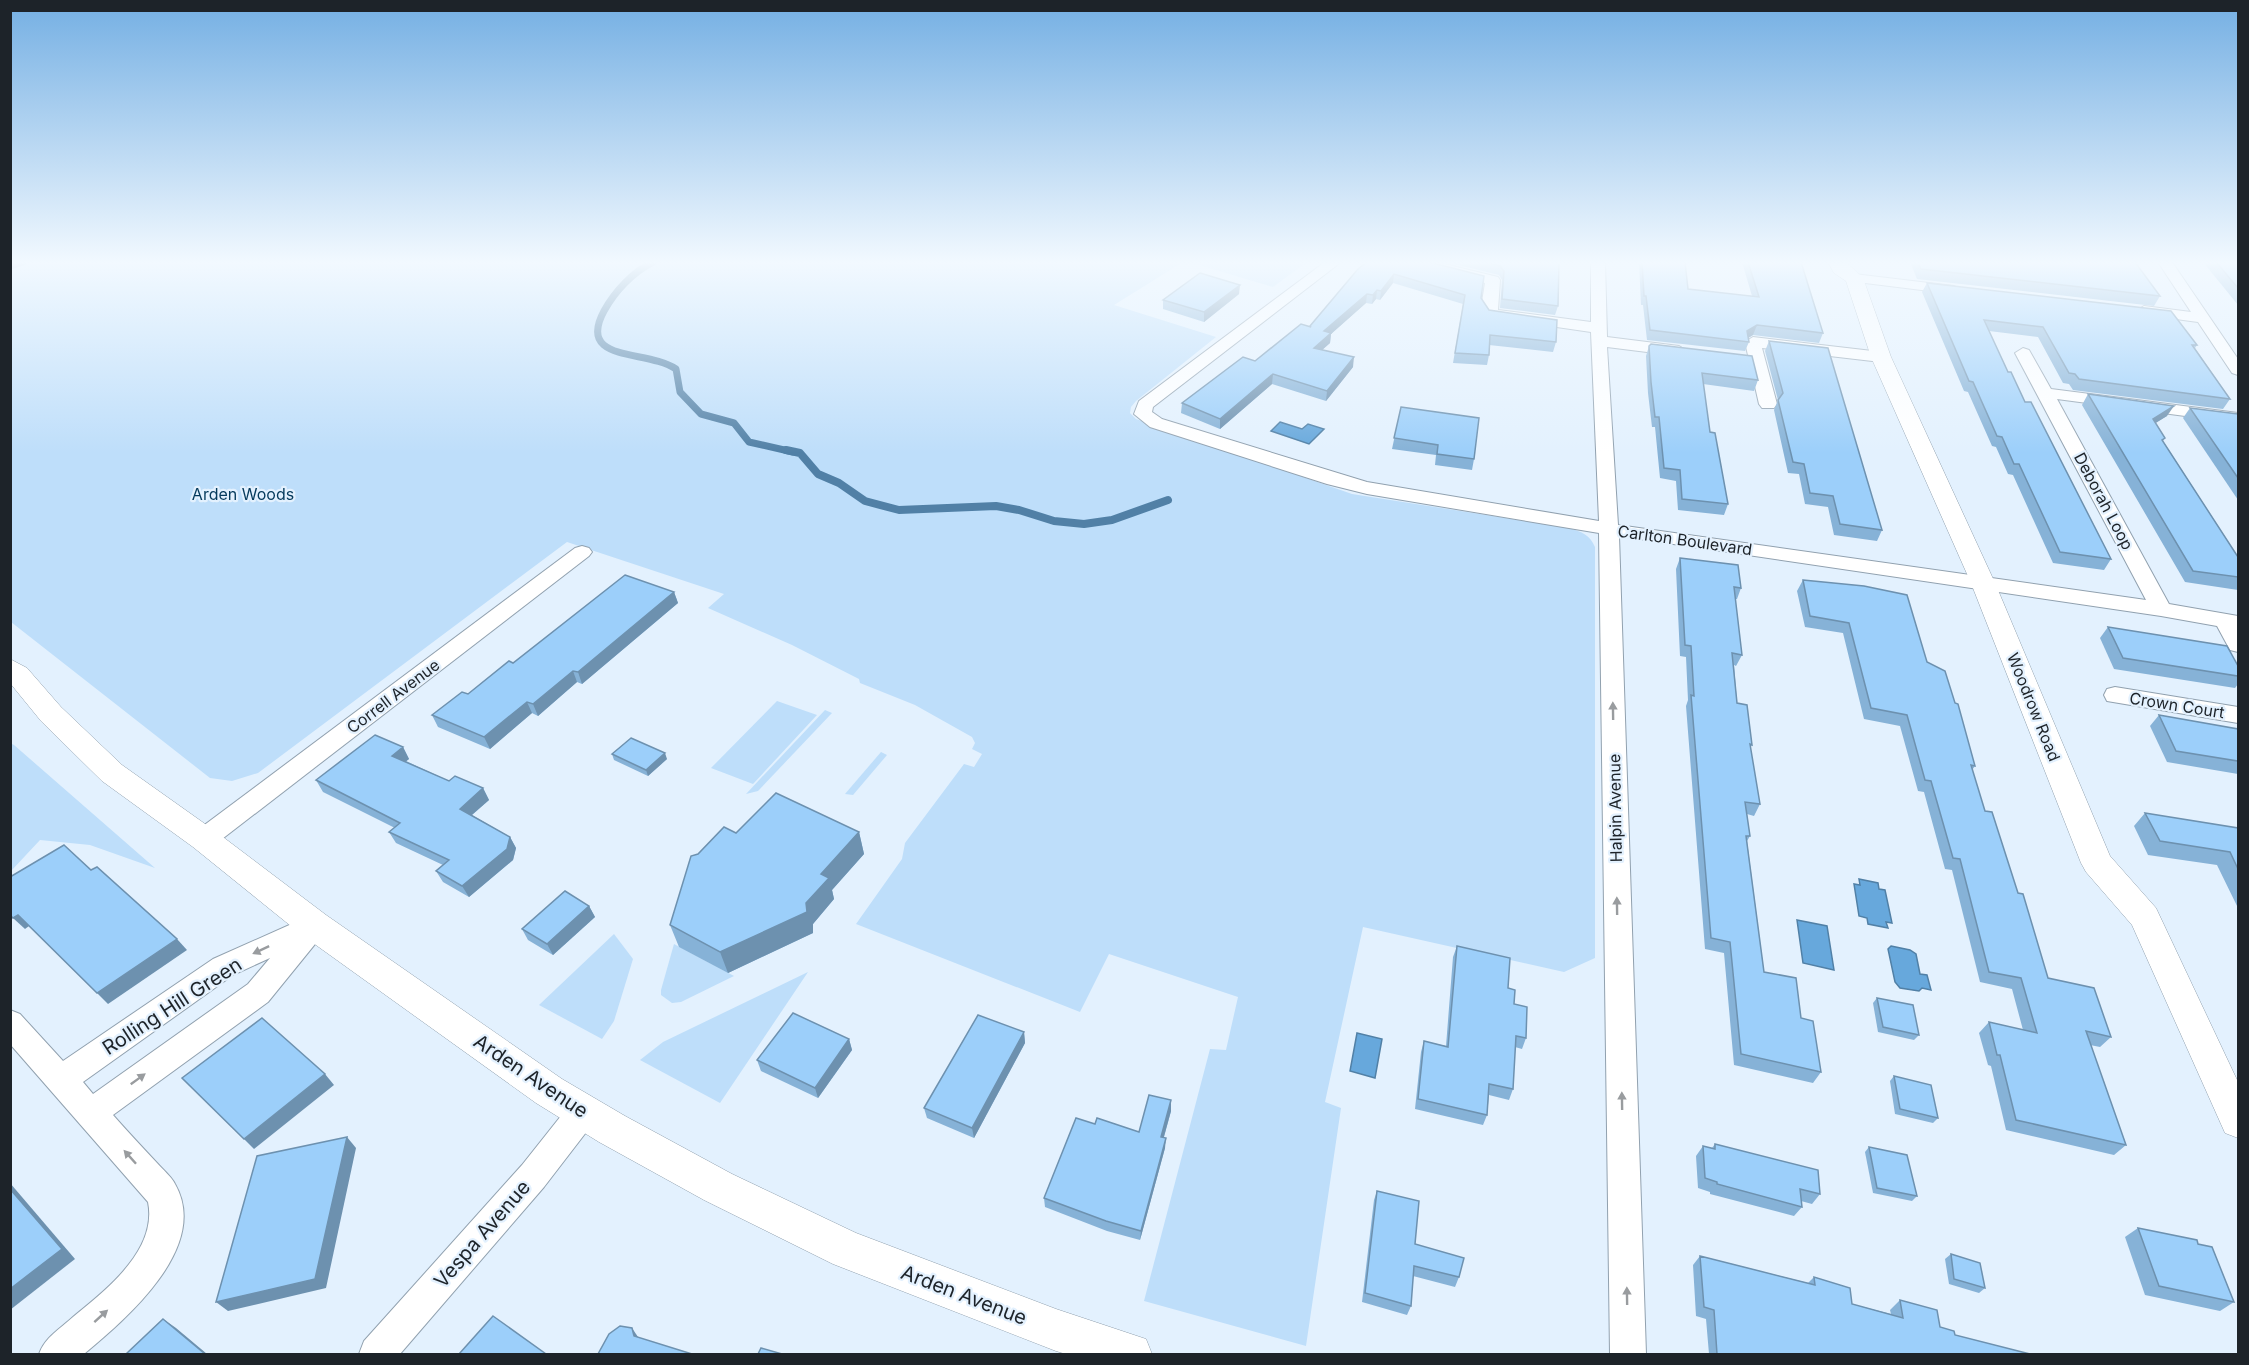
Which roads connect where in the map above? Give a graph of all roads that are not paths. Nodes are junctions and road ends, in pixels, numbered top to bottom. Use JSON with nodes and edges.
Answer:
{"nodes":[{"id":1,"x":1250,"y":326,"type":"edge"},
{"id":2,"x":1552,"y":326,"type":"edge"},
{"id":3,"x":1599,"y":326,"type":"edge"},
{"id":4,"x":1870,"y":326,"type":"edge"},
{"id":5,"x":2207,"y":326,"type":"edge"},
{"id":6,"x":1599,"y":335,"type":"junction"},
{"id":7,"x":1691,"y":352,"type":"edge"},
{"id":8,"x":2023,"y":353,"type":"dead end"},
{"id":9,"x":1881,"y":357,"type":"junction"},
{"id":10,"x":1736,"y":358,"type":"edge"},
{"id":11,"x":1758,"y":360,"type":"junction"},
{"id":12,"x":2238,"y":370,"type":"edge"},
{"id":13,"x":2046,"y":393,"type":"junction"},
{"id":14,"x":1768,"y":404,"type":"dead end"},
{"id":15,"x":2238,"y":418,"type":"edge"},
{"id":16,"x":1609,"y":529,"type":"junction"},
{"id":17,"x":582,"y":552,"type":"dead end"},
{"id":18,"x":1983,"y":583,"type":"junction"},
{"id":19,"x":2161,"y":609,"type":"junction"},
{"id":20,"x":2232,"y":622,"type":"edge"},
{"id":21,"x":2238,"y":645,"type":"edge"},
{"id":22,"x":10,"y":668,"type":"edge"},
{"id":23,"x":2115,"y":695,"type":"dead end"},
{"id":24,"x":2238,"y":715,"type":"edge"},
{"id":25,"x":204,"y":839,"type":"junction"},
{"id":26,"x":314,"y":925,"type":"junction"},
{"id":27,"x":10,"y":1023,"type":"edge"},
{"id":28,"x":61,"y":1080,"type":"junction"},
{"id":29,"x":583,"y":1112,"type":"junction"},
{"id":30,"x":91,"y":1113,"type":"junction"},
{"id":31,"x":2238,"y":1120,"type":"edge"},
{"id":32,"x":57,"y":1354,"type":"edge"},
{"id":33,"x":377,"y":1354,"type":"edge"},
{"id":34,"x":1131,"y":1354,"type":"edge"},
{"id":35,"x":1628,"y":1354,"type":"edge"}],
"edges":[{"from":1,"to":16,"type":"street","name":"Carlton Boulevard"},
{"from":2,"to":6,"type":"street"},
{"from":3,"to":6,"type":"street","name":"Halpin Avenue"},
{"from":4,"to":9,"type":"street","name":"Woodrow Road"},
{"from":5,"to":12,"type":"street"},
{"from":6,"to":7,"type":"street"},
{"from":6,"to":16,"type":"street","name":"Halpin Avenue"},
{"from":8,"to":13,"type":"street","name":"Deborah Loop"},
{"from":9,"to":11,"type":"street"},
{"from":9,"to":18,"type":"street","name":"Woodrow Road"},
{"from":10,"to":11,"type":"street"},
{"from":11,"to":14,"type":"street"},
{"from":13,"to":15,"type":"street"},
{"from":13,"to":19,"type":"street","name":"Deborah Loop"},
{"from":16,"to":18,"type":"street","name":"Carlton Boulevard"},
{"from":35,"to":16,"type":"street","name":"Halpin Avenue","one_way":true},
{"from":17,"to":25,"type":"street","name":"Correll Avenue"},
{"from":18,"to":19,"type":"street","name":"Carlton Boulevard"},
{"from":18,"to":31,"type":"street","name":"Woodrow Road"},
{"from":19,"to":20,"type":"street","name":"Carlton Boulevard"},
{"from":20,"to":21,"type":"street"},
{"from":22,"to":25,"type":"street","name":"Arden Avenue"},
{"from":23,"to":24,"type":"street","name":"Crown Court"},
{"from":25,"to":26,"type":"street","name":"Arden Avenue"},
{"from":26,"to":28,"type":"street","name":"Rolling Hill Green","one_way":true},
{"from":26,"to":29,"type":"street","name":"Arden Avenue"},
{"from":30,"to":26,"type":"street","name":"Rolling Hill Green","one_way":true},
{"from":27,"to":28,"type":"street"},
{"from":28,"to":30,"type":"street"},
{"from":29,"to":33,"type":"street","name":"Vespa Avenue"},
{"from":29,"to":34,"type":"street","name":"Arden Avenue"},
{"from":32,"to":30,"type":"street","one_way":true}]}
